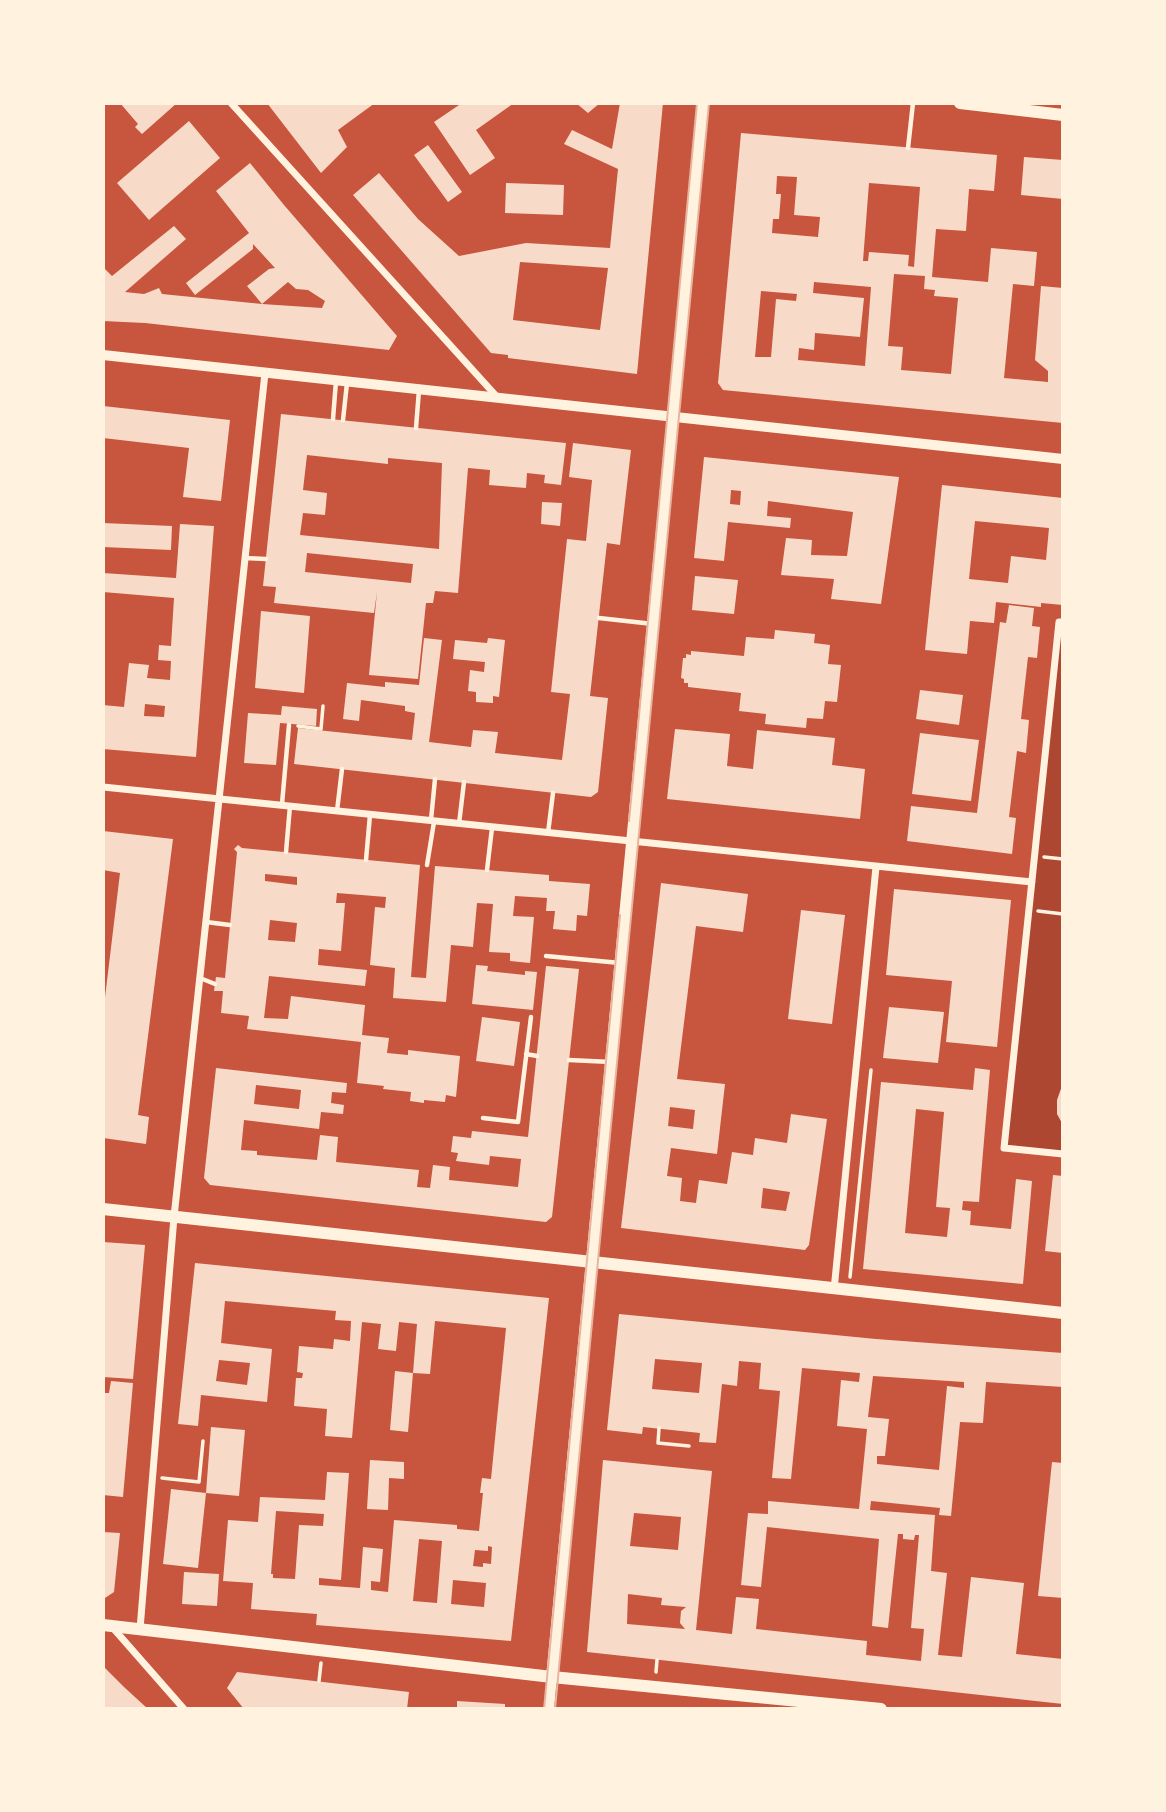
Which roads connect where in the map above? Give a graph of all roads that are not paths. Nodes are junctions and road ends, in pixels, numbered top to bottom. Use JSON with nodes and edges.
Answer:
{"nodes":[{"id":1,"x":231,"y":103,"type":"edge"},
{"id":2,"x":703,"y":103,"type":"edge"},
{"id":3,"x":913,"y":103,"type":"edge"},
{"id":4,"x":960,"y":103,"type":"edge"},
{"id":5,"x":1063,"y":115,"type":"edge"},
{"id":6,"x":908,"y":148,"type":"dead end"},
{"id":7,"x":103,"y":355,"type":"edge"},
{"id":8,"x":265,"y":373,"type":"junction"},
{"id":9,"x":342,"y":381,"type":"junction"},
{"id":10,"x":419,"y":390,"type":"junction"},
{"id":11,"x":499,"y":398,"type":"junction"},
{"id":12,"x":674,"y":417,"type":"junction"},
{"id":13,"x":333,"y":419,"type":"dead end"},
{"id":14,"x":343,"y":420,"type":"dead end"},
{"id":15,"x":416,"y":428,"type":"dead end"},
{"id":16,"x":1063,"y":459,"type":"edge"},
{"id":17,"x":244,"y":558,"type":"junction"},
{"id":18,"x":266,"y":559,"type":"dead end"},
{"id":19,"x":599,"y":618,"type":"dead end"},
{"id":20,"x":1063,"y":622,"type":"edge"},
{"id":21,"x":654,"y":624,"type":"junction"},
{"id":22,"x":289,"y":725,"type":"road end"},
{"id":23,"x":342,"y":769,"type":"dead end"},
{"id":24,"x":435,"y":779,"type":"dead end"},
{"id":25,"x":464,"y":782,"type":"dead end"},
{"id":26,"x":103,"y":787,"type":"edge"},
{"id":27,"x":553,"y":793,"type":"dead end"},
{"id":28,"x":219,"y":799,"type":"junction"},
{"id":29,"x":286,"y":805,"type":"junction"},
{"id":30,"x":337,"y":810,"type":"junction"},
{"id":31,"x":370,"y":815,"type":"junction"},
{"id":32,"x":432,"y":821,"type":"junction"},
{"id":33,"x":459,"y":824,"type":"junction"},
{"id":34,"x":492,"y":828,"type":"junction"},
{"id":35,"x":548,"y":834,"type":"junction"},
{"id":36,"x":632,"y":843,"type":"junction"},
{"id":37,"x":286,"y":852,"type":"dead end"},
{"id":38,"x":366,"y":860,"type":"dead end"},
{"id":39,"x":427,"y":865,"type":"dead end"},
{"id":40,"x":876,"y":867,"type":"junction"},
{"id":41,"x":487,"y":870,"type":"dead end"},
{"id":42,"x":1032,"y":883,"type":"junction"},
{"id":43,"x":206,"y":922,"type":"junction"},
{"id":44,"x":230,"y":925,"type":"dead end"},
{"id":45,"x":546,"y":956,"type":"dead end"},
{"id":46,"x":621,"y":963,"type":"junction"},
{"id":47,"x":200,"y":978,"type":"junction"},
{"id":48,"x":215,"y":984,"type":"dead end"},
{"id":49,"x":531,"y":1017,"type":"dead end"},
{"id":50,"x":526,"y":1054,"type":"junction"},
{"id":51,"x":537,"y":1056,"type":"dead end"},
{"id":52,"x":569,"y":1060,"type":"dead end"},
{"id":53,"x":612,"y":1062,"type":"junction"},
{"id":54,"x":483,"y":1118,"type":"dead end"},
{"id":55,"x":1063,"y":1154,"type":"edge"},
{"id":56,"x":103,"y":1209,"type":"edge"},
{"id":57,"x":174,"y":1217,"type":"junction"},
{"id":58,"x":593,"y":1263,"type":"junction"},
{"id":59,"x":834,"y":1290,"type":"junction"},
{"id":60,"x":1063,"y":1313,"type":"edge"},
{"id":61,"x":107,"y":1626,"type":"edge"},
{"id":62,"x":140,"y":1629,"type":"junction"},
{"id":63,"x":552,"y":1677,"type":"junction"},
{"id":64,"x":184,"y":1709,"type":"edge"},
{"id":65,"x":549,"y":1709,"type":"edge"},
{"id":66,"x":881,"y":1709,"type":"edge"}],
"edges":[{"from":1,"to":11,"type":"street"},
{"from":2,"to":12,"type":"main road"},
{"from":3,"to":6,"type":"lane"},
{"from":4,"to":5,"type":"main road"},
{"from":7,"to":8,"type":"street"},
{"from":8,"to":9,"type":"street"},
{"from":8,"to":17,"type":"street"},
{"from":9,"to":10,"type":"street"},
{"from":9,"to":13,"type":"lane"},
{"from":9,"to":14,"type":"lane"},
{"from":10,"to":11,"type":"street"},
{"from":10,"to":15,"type":"lane"},
{"from":11,"to":12,"type":"street"},
{"from":12,"to":16,"type":"street"},
{"from":12,"to":21,"type":"main road"},
{"from":17,"to":18,"type":"lane"},
{"from":17,"to":28,"type":"street"},
{"from":19,"to":21,"type":"lane"},
{"from":20,"to":42,"type":"street"},
{"from":21,"to":36,"type":"main road"},
{"from":22,"to":29,"type":"lane"},
{"from":23,"to":30,"type":"lane"},
{"from":24,"to":32,"type":"lane"},
{"from":25,"to":33,"type":"lane"},
{"from":26,"to":28,"type":"street"},
{"from":27,"to":35,"type":"lane"},
{"from":28,"to":29,"type":"street"},
{"from":28,"to":43,"type":"street"},
{"from":29,"to":30,"type":"street"},
{"from":29,"to":37,"type":"lane"},
{"from":30,"to":31,"type":"street"},
{"from":31,"to":32,"type":"street"},
{"from":31,"to":38,"type":"lane"},
{"from":32,"to":33,"type":"street"},
{"from":32,"to":39,"type":"lane"},
{"from":33,"to":34,"type":"street"},
{"from":34,"to":35,"type":"street"},
{"from":34,"to":41,"type":"lane"},
{"from":35,"to":36,"type":"street"},
{"from":36,"to":40,"type":"street"},
{"from":36,"to":46,"type":"main road"},
{"from":40,"to":42,"type":"street"},
{"from":40,"to":59,"type":"street"},
{"from":42,"to":55,"type":"street"},
{"from":43,"to":44,"type":"lane"},
{"from":43,"to":47,"type":"street"},
{"from":45,"to":46,"type":"lane"},
{"from":46,"to":53,"type":"main road"},
{"from":47,"to":48,"type":"lane"},
{"from":47,"to":57,"type":"street"},
{"from":49,"to":50,"type":"lane"},
{"from":50,"to":51,"type":"lane"},
{"from":50,"to":54,"type":"lane"},
{"from":52,"to":53,"type":"lane"},
{"from":53,"to":58,"type":"main road"},
{"from":56,"to":57,"type":"main road"},
{"from":57,"to":58,"type":"main road"},
{"from":57,"to":62,"type":"street"},
{"from":58,"to":59,"type":"main road"},
{"from":58,"to":63,"type":"main road"},
{"from":59,"to":60,"type":"main road"},
{"from":61,"to":62,"type":"main road"},
{"from":61,"to":64,"type":"street"},
{"from":62,"to":63,"type":"main road"},
{"from":63,"to":65,"type":"street"},
{"from":63,"to":66,"type":"main road"}]}
